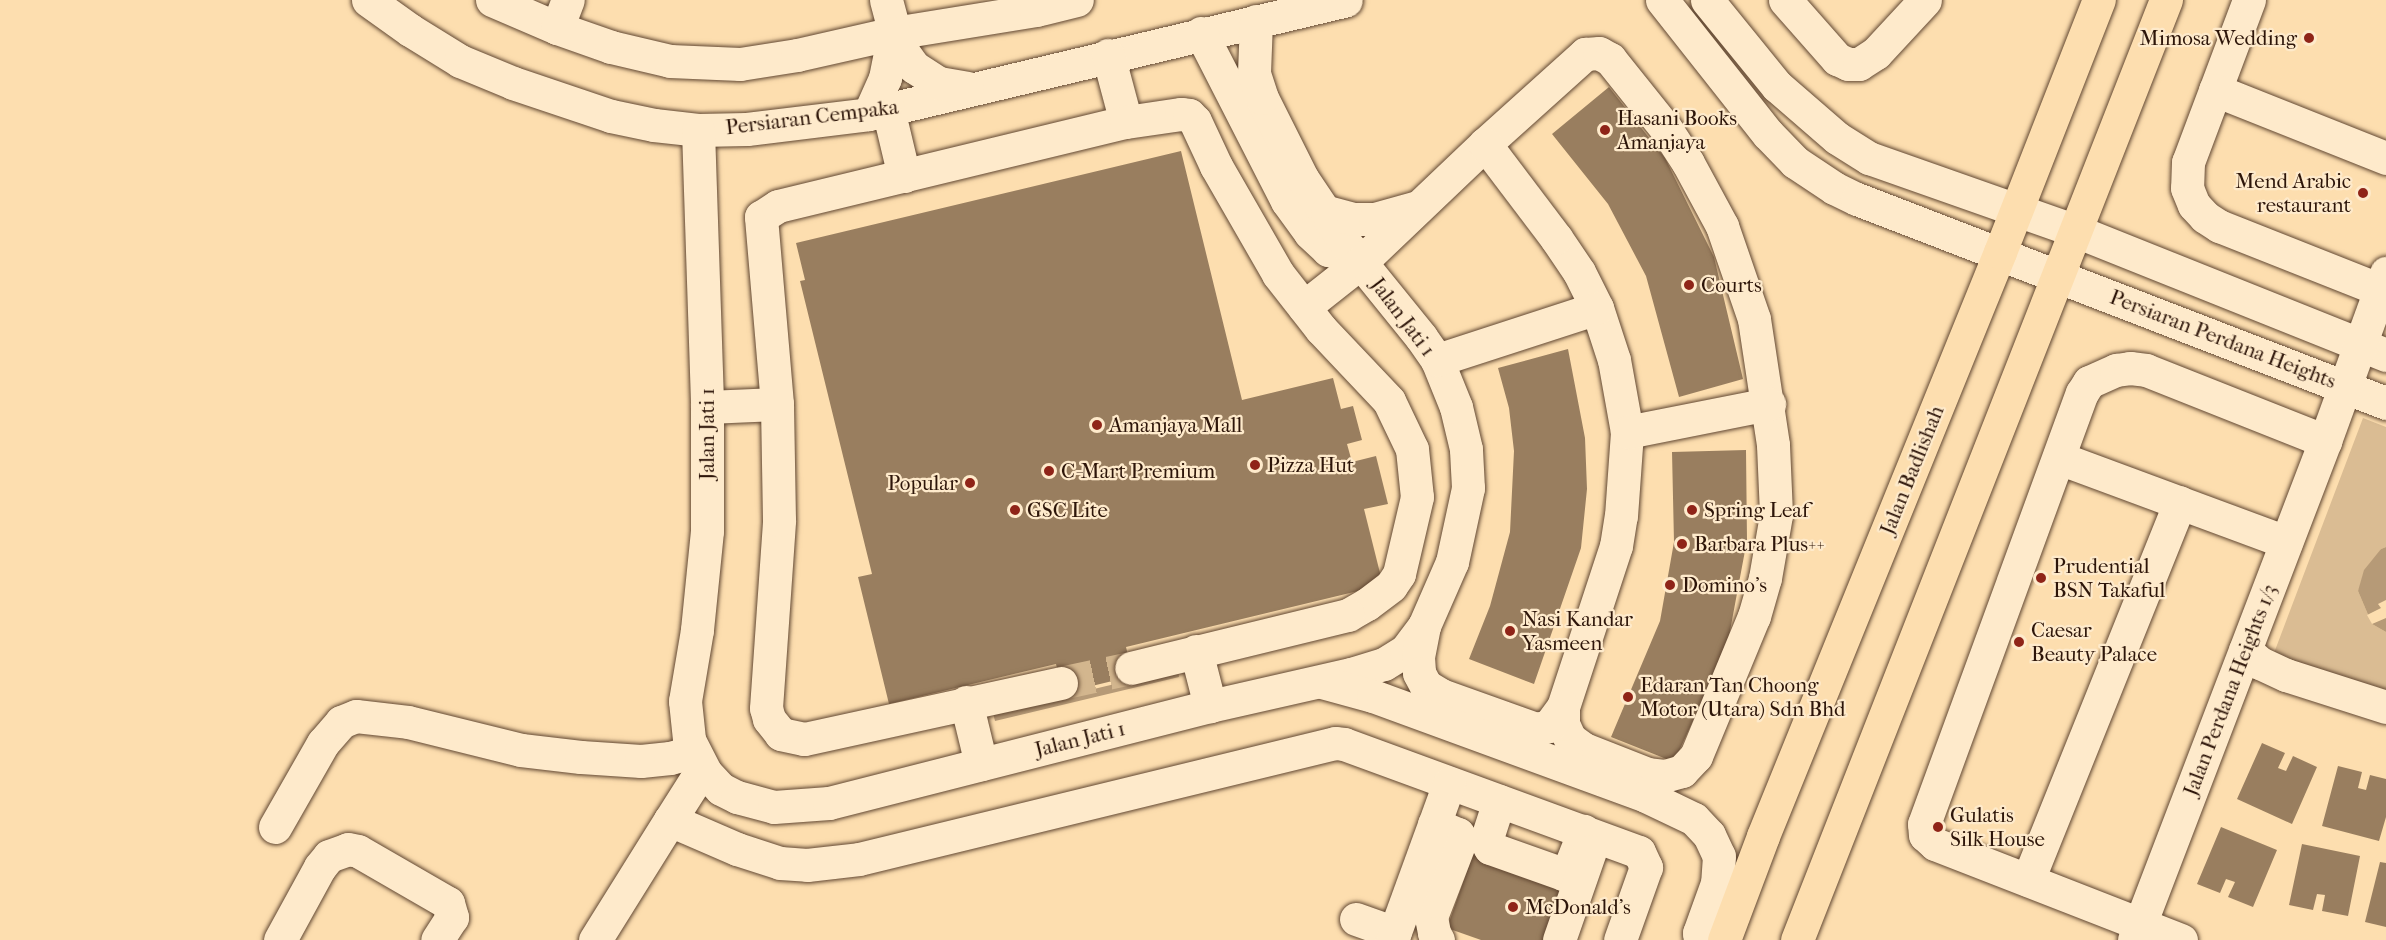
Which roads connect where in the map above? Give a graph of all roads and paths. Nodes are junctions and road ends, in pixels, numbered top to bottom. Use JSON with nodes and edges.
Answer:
{"nodes":[{"id":1,"x":368,"y":0,"type":"edge"},
{"id":2,"x":492,"y":0,"type":"edge"},
{"id":3,"x":886,"y":0,"type":"edge"},
{"id":4,"x":1077,"y":0,"type":"edge"},
{"id":5,"x":1346,"y":0,"type":"edge"},
{"id":6,"x":1662,"y":0,"type":"edge"},
{"id":7,"x":1707,"y":0,"type":"edge"},
{"id":8,"x":1785,"y":0,"type":"edge"},
{"id":9,"x":1925,"y":0,"type":"edge"},
{"id":10,"x":2099,"y":0,"type":"edge"},
{"id":11,"x":2166,"y":0,"type":"edge"},
{"id":12,"x":2249,"y":0,"type":"edge"},
{"id":13,"x":1034,"y":5,"type":"edge"},
{"id":14,"x":563,"y":14,"type":"edge"},
{"id":15,"x":1256,"y":21,"type":"junction"},
{"id":16,"x":894,"y":33,"type":"junction"},
{"id":17,"x":1201,"y":33,"type":"junction"},
{"id":18,"x":1108,"y":56,"type":"junction"},
{"id":19,"x":972,"y":89,"type":"junction"},
{"id":20,"x":2215,"y":90,"type":"junction"},
{"id":21,"x":878,"y":111,"type":"junction"},
{"id":22,"x":1126,"y":122,"type":"junction"},
{"id":23,"x":698,"y":130,"type":"junction"},
{"id":24,"x":1485,"y":144,"type":"junction"},
{"id":25,"x":2386,"y":158,"type":"edge"},
{"id":26,"x":904,"y":176,"type":"junction"},
{"id":27,"x":1418,"y":207,"type":"junction"},
{"id":28,"x":2017,"y":209,"type":"junction"},
{"id":29,"x":1326,"y":212,"type":"junction"},
{"id":30,"x":2076,"y":231,"type":"junction"},
{"id":31,"x":2000,"y":252,"type":"junction"},
{"id":32,"x":1355,"y":254,"type":"junction"},
{"id":33,"x":2059,"y":275,"type":"junction"},
{"id":34,"x":2384,"y":285,"type":"edge"},
{"id":35,"x":1304,"y":308,"type":"junction"},
{"id":36,"x":1597,"y":308,"type":"junction"},
{"id":37,"x":2374,"y":350,"type":"edge"},
{"id":38,"x":1437,"y":360,"type":"junction"},
{"id":39,"x":2295,"y":367,"type":"junction"},
{"id":40,"x":2345,"y":387,"type":"junction"},
{"id":41,"x":2386,"y":403,"type":"edge"},
{"id":42,"x":777,"y":404,"type":"junction"},
{"id":43,"x":1769,"y":404,"type":"junction"},
{"id":44,"x":707,"y":406,"type":"junction"},
{"id":45,"x":1627,"y":432,"type":"junction"},
{"id":46,"x":2325,"y":441,"type":"junction"},
{"id":47,"x":2059,"y":458,"type":"junction"},
{"id":48,"x":2180,"y":502,"type":"junction"},
{"id":49,"x":2286,"y":542,"type":"junction"},
{"id":50,"x":1424,"y":626,"type":"junction"},
{"id":51,"x":2245,"y":650,"type":"junction"},
{"id":52,"x":1197,"y":651,"type":"junction"},
{"id":53,"x":1131,"y":668,"type":"tunnel mouth"},
{"id":54,"x":1319,"y":681,"type":"junction"},
{"id":55,"x":1061,"y":683,"type":"tunnel mouth"},
{"id":56,"x":966,"y":702,"type":"junction"},
{"id":57,"x":1210,"y":706,"type":"junction"},
{"id":58,"x":2386,"y":707,"type":"edge"},
{"id":59,"x":1563,"y":708,"type":"junction"},
{"id":60,"x":699,"y":762,"type":"junction"},
{"id":61,"x":981,"y":764,"type":"junction"},
{"id":62,"x":1449,"y":783,"type":"junction"},
{"id":63,"x":1647,"y":785,"type":"junction"},
{"id":64,"x":1499,"y":801,"type":"junction"},
{"id":65,"x":753,"y":803,"type":"junction"},
{"id":66,"x":670,"y":820,"type":"junction"},
{"id":67,"x":1434,"y":824,"type":"junction"},
{"id":68,"x":275,"y":827,"type":"dead end"},
{"id":69,"x":1595,"y":835,"type":"junction"},
{"id":70,"x":737,"y":849,"type":"junction"},
{"id":71,"x":1454,"y":858,"type":"junction"},
{"id":72,"x":2028,"y":880,"type":"junction"},
{"id":73,"x":1356,"y":919,"type":"dead end"},
{"id":74,"x":2137,"y":932,"type":"edge"},
{"id":75,"x":1393,"y":936,"type":"edge"},
{"id":76,"x":280,"y":940,"type":"edge"},
{"id":77,"x":438,"y":940,"type":"edge"},
{"id":78,"x":595,"y":940,"type":"edge"},
{"id":79,"x":1438,"y":940,"type":"edge"},
{"id":80,"x":1452,"y":940,"type":"edge"},
{"id":81,"x":1559,"y":940,"type":"edge"},
{"id":82,"x":1572,"y":940,"type":"edge"},
{"id":83,"x":1620,"y":940,"type":"edge"},
{"id":84,"x":1700,"y":940,"type":"edge"},
{"id":85,"x":1724,"y":940,"type":"edge"},
{"id":86,"x":1797,"y":940,"type":"edge"},
{"id":87,"x":2181,"y":940,"type":"edge"}],
"edges":[{"from":1,"to":23,"type":"street","name":"Persiaran Cempaka"},
{"from":2,"to":14,"type":"street"},
{"from":3,"to":16,"type":"street"},
{"from":4,"to":13,"type":"street"},
{"from":5,"to":15,"type":"street","name":"Persiaran Cempaka"},
{"from":6,"to":31,"type":"street","name":"Persiaran Perdana Heights"},
{"from":7,"to":28,"type":"street"},
{"from":8,"to":9,"type":"street"},
{"from":10,"to":28,"type":"main road","name":"Jalan Badlishah"},
{"from":11,"to":30,"type":"main road"},
{"from":12,"to":20,"type":"street"},
{"from":13,"to":16,"type":"street"},
{"from":14,"to":16,"type":"street"},
{"from":15,"to":17,"type":"street","name":"Persiaran Cempaka"},
{"from":15,"to":29,"type":"street","name":"Jalan Jati 1"},
{"from":16,"to":19,"type":"street"},
{"from":16,"to":21,"type":"street"},
{"from":17,"to":18,"type":"street","name":"Persiaran Cempaka"},
{"from":17,"to":32,"type":"street"},
{"from":18,"to":19,"type":"street","name":"Persiaran Cempaka"},
{"from":18,"to":22,"type":"street"},
{"from":19,"to":21,"type":"street","name":"Persiaran Cempaka"},
{"from":20,"to":25,"type":"street"},
{"from":20,"to":34,"type":"street"},
{"from":21,"to":23,"type":"street","name":"Persiaran Cempaka"},
{"from":21,"to":26,"type":"street"},
{"from":22,"to":26,"type":"street"},
{"from":22,"to":35,"type":"street"},
{"from":23,"to":44,"type":"street","name":"Jalan Jati 1"},
{"from":24,"to":27,"type":"street"},
{"from":24,"to":36,"type":"street"},
{"from":24,"to":43,"type":"street"},
{"from":26,"to":42,"type":"street"},
{"from":27,"to":29,"type":"street"},
{"from":27,"to":32,"type":"street"},
{"from":28,"to":30,"type":"street"},
{"from":28,"to":31,"type":"main road","name":"Jalan Badlishah"},
{"from":29,"to":32,"type":"street","name":"Jalan Jati 1"},
{"from":30,"to":33,"type":"main road"},
{"from":30,"to":37,"type":"street"},
{"from":31,"to":33,"type":"street","name":"Persiaran Perdana Heights"},
{"from":31,"to":85,"type":"main road","name":"Jalan Badlishah"},
{"from":32,"to":35,"type":"street"},
{"from":32,"to":38,"type":"street","name":"Jalan Jati 1"},
{"from":33,"to":39,"type":"street","name":"Persiaran Perdana Heights"},
{"from":33,"to":86,"type":"main road"},
{"from":34,"to":37,"type":"street"},
{"from":35,"to":52,"type":"street"},
{"from":36,"to":38,"type":"street"},
{"from":36,"to":45,"type":"street"},
{"from":37,"to":40,"type":"street"},
{"from":38,"to":50,"type":"street","name":"Jalan Jati 1"},
{"from":39,"to":40,"type":"street","name":"Persiaran Perdana Heights"},
{"from":39,"to":46,"type":"street"},
{"from":40,"to":41,"type":"street","name":"Persiaran Perdana Heights"},
{"from":40,"to":46,"type":"street"},
{"from":42,"to":44,"type":"street"},
{"from":42,"to":56,"type":"street"},
{"from":43,"to":45,"type":"street"},
{"from":43,"to":63,"type":"street"},
{"from":44,"to":60,"type":"street","name":"Jalan Jati 1"},
{"from":45,"to":59,"type":"street"},
{"from":46,"to":47,"type":"street"},
{"from":46,"to":49,"type":"street","name":"Jalan Perdana Heights 1/3"},
{"from":47,"to":48,"type":"street"},
{"from":47,"to":72,"type":"street"},
{"from":48,"to":49,"type":"street"},
{"from":48,"to":72,"type":"street"},
{"from":49,"to":51,"type":"street","name":"Jalan Perdana Heights 1/3"},
{"from":50,"to":54,"type":"street","name":"Jalan Jati 1"},
{"from":50,"to":59,"type":"street"},
{"from":51,"to":58,"type":"street"},
{"from":51,"to":74,"type":"street","name":"Jalan Perdana Heights 1/3"},
{"from":52,"to":53,"type":"street"},
{"from":52,"to":57,"type":"street"},
{"from":54,"to":57,"type":"street","name":"Jalan Jati 1"},
{"from":54,"to":63,"type":"street"},
{"from":55,"to":56,"type":"street"},
{"from":56,"to":61,"type":"street"},
{"from":57,"to":61,"type":"street","name":"Jalan Jati 1"},
{"from":59,"to":63,"type":"street"},
{"from":60,"to":65,"type":"street","name":"Jalan Jati 1"},
{"from":60,"to":66,"type":"street"},
{"from":60,"to":68,"type":"street"},
{"from":61,"to":65,"type":"street","name":"Jalan Jati 1"},
{"from":62,"to":64,"type":"street"},
{"from":62,"to":67,"type":"street"},
{"from":62,"to":70,"type":"street"},
{"from":63,"to":84,"type":"street"},
{"from":64,"to":69,"type":"street"},
{"from":64,"to":69,"type":"street"},
{"from":65,"to":70,"type":"street"},
{"from":66,"to":70,"type":"street"},
{"from":66,"to":78,"type":"street"},
{"from":67,"to":71,"type":"street"},
{"from":67,"to":75,"type":"street"},
{"from":69,"to":81,"type":"street"},
{"from":69,"to":82,"type":"street"},
{"from":69,"to":83,"type":"street"},
{"from":71,"to":79,"type":"street"},
{"from":71,"to":80,"type":"street"},
{"from":72,"to":74,"type":"street"},
{"from":73,"to":75,"type":"street"},
{"from":74,"to":87,"type":"street"},
{"from":76,"to":77,"type":"street"}]}
